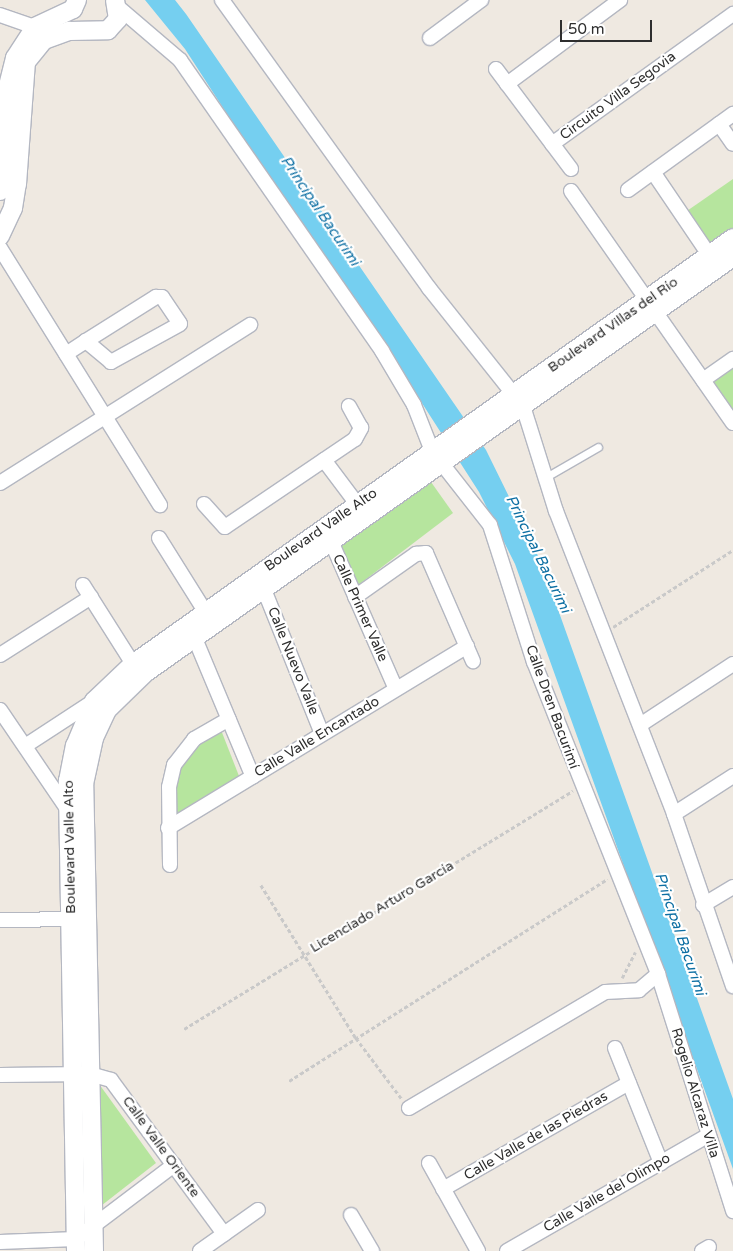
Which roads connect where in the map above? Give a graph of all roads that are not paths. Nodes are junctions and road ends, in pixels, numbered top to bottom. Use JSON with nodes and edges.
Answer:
{"nodes":[{"id":1,"x":222,"y":0,"type":"edge"},
{"id":2,"x":481,"y":0,"type":"edge"},
{"id":3,"x":620,"y":0,"type":"edge"},
{"id":4,"x":117,"y":4,"type":"edge"},
{"id":5,"x":75,"y":5,"type":"edge"},
{"id":6,"x":733,"y":14,"type":"edge"},
{"id":7,"x":0,"y":16,"type":"edge"},
{"id":8,"x":83,"y":30,"type":"junction"},
{"id":9,"x":39,"y":33,"type":"junction"},
{"id":10,"x":430,"y":38,"type":"dead end"},
{"id":11,"x":496,"y":69,"type":"dead end"},
{"id":12,"x":507,"y":84,"type":"junction"},
{"id":13,"x":733,"y":114,"type":"edge"},
{"id":14,"x":719,"y":124,"type":"junction"},
{"id":15,"x":552,"y":144,"type":"junction"},
{"id":16,"x":733,"y":144,"type":"edge"},
{"id":17,"x":571,"y":169,"type":"dead end"},
{"id":18,"x":653,"y":172,"type":"junction"},
{"id":19,"x":4,"y":178,"type":"edge"},
{"id":20,"x":628,"y":190,"type":"dead end"},
{"id":21,"x":571,"y":191,"type":"dead end"},
{"id":22,"x":0,"y":236,"type":"edge"},
{"id":23,"x":733,"y":238,"type":"edge"},
{"id":24,"x":0,"y":248,"type":"edge"},
{"id":25,"x":733,"y":257,"type":"edge"},
{"id":26,"x":714,"y":261,"type":"junction"},
{"id":27,"x":652,"y":307,"type":"junction"},
{"id":28,"x":250,"y":325,"type":"dead end"},
{"id":29,"x":86,"y":341,"type":"junction"},
{"id":30,"x":66,"y":354,"type":"junction"},
{"id":31,"x":733,"y":359,"type":"edge"},
{"id":32,"x":702,"y":380,"type":"junction"},
{"id":33,"x":519,"y":400,"type":"junction"},
{"id":34,"x":348,"y":406,"type":"dead end"},
{"id":35,"x":497,"y":415,"type":"joint"},
{"id":36,"x":106,"y":416,"type":"junction"},
{"id":37,"x":733,"y":424,"type":"edge"},
{"id":38,"x":598,"y":447,"type":"dead end"},
{"id":39,"x":440,"y":454,"type":"junction"},
{"id":40,"x":324,"y":460,"type":"junction"},
{"id":41,"x":546,"y":477,"type":"junction"},
{"id":42,"x":0,"y":483,"type":"edge"},
{"id":43,"x":160,"y":504,"type":"dead end"},
{"id":44,"x":204,"y":504,"type":"dead end"},
{"id":45,"x":356,"y":504,"type":"junction"},
{"id":46,"x":328,"y":534,"type":"junction"},
{"id":47,"x":159,"y":538,"type":"dead end"},
{"id":48,"x":263,"y":587,"type":"junction"},
{"id":49,"x":355,"y":597,"type":"junction"},
{"id":50,"x":206,"y":613,"type":"junction"},
{"id":51,"x":192,"y":631,"type":"junction"},
{"id":52,"x":467,"y":646,"type":"junction"},
{"id":53,"x":0,"y":655,"type":"edge"},
{"id":54,"x":473,"y":661,"type":"dead end"},
{"id":55,"x":133,"y":664,"type":"junction"},
{"id":56,"x":733,"y":664,"type":"edge"},
{"id":57,"x":396,"y":689,"type":"junction"},
{"id":58,"x":94,"y":701,"type":"junction"},
{"id":59,"x":0,"y":710,"type":"edge"},
{"id":60,"x":229,"y":719,"type":"junction"},
{"id":61,"x":640,"y":724,"type":"junction"},
{"id":62,"x":322,"y":734,"type":"junction"},
{"id":63,"x":25,"y":746,"type":"junction"},
{"id":64,"x":253,"y":776,"type":"junction"},
{"id":65,"x":733,"y":776,"type":"edge"},
{"id":66,"x":68,"y":810,"type":"junction"},
{"id":67,"x":674,"y":814,"type":"junction"},
{"id":68,"x":168,"y":828,"type":"junction"},
{"id":69,"x":170,"y":865,"type":"dead end"},
{"id":70,"x":733,"y":887,"type":"edge"},
{"id":71,"x":703,"y":906,"type":"junction"},
{"id":72,"x":78,"y":919,"type":"junction"},
{"id":73,"x":0,"y":920,"type":"edge"},
{"id":74,"x":658,"y":974,"type":"junction"},
{"id":75,"x":733,"y":986,"type":"edge"},
{"id":76,"x":639,"y":990,"type":"junction"},
{"id":77,"x":666,"y":999,"type":"junction"},
{"id":78,"x":615,"y":1048,"type":"dead end"},
{"id":79,"x":82,"y":1073,"type":"junction"},
{"id":80,"x":0,"y":1075,"type":"edge"},
{"id":81,"x":629,"y":1083,"type":"junction"},
{"id":82,"x":409,"y":1108,"type":"road end"},
{"id":83,"x":707,"y":1136,"type":"junction"},
{"id":84,"x":429,"y":1163,"type":"dead end"},
{"id":85,"x":661,"y":1163,"type":"junction"},
{"id":86,"x":174,"y":1165,"type":"junction"},
{"id":87,"x":443,"y":1189,"type":"junction"},
{"id":88,"x":258,"y":1210,"type":"dead end"},
{"id":89,"x":733,"y":1211,"type":"edge"},
{"id":90,"x":351,"y":1215,"type":"dead end"},
{"id":91,"x":93,"y":1225,"type":"junction"},
{"id":92,"x":224,"y":1234,"type":"junction"},
{"id":93,"x":0,"y":1242,"type":"edge"},
{"id":94,"x":76,"y":1245,"type":"edge"},
{"id":95,"x":94,"y":1251,"type":"edge"},
{"id":96,"x":200,"y":1251,"type":"edge"},
{"id":97,"x":372,"y":1251,"type":"edge"},
{"id":98,"x":478,"y":1251,"type":"edge"},
{"id":99,"x":507,"y":1251,"type":"edge"}],
"edges":[{"from":1,"to":33,"type":"street"},
{"from":2,"to":10,"type":"street"},
{"from":3,"to":12,"type":"street"},
{"from":4,"to":8,"type":"street"},
{"from":4,"to":39,"type":"street","name":"Calle Dren Bacurimí"},
{"from":5,"to":8,"type":"street"},
{"from":5,"to":9,"type":"street"},
{"from":6,"to":15,"type":"street","name":"Circuito Villa Segovia"},
{"from":7,"to":9,"type":"street"},
{"from":8,"to":9,"type":"street"},
{"from":9,"to":19,"type":"street"},
{"from":11,"to":12,"type":"street"},
{"from":12,"to":15,"type":"street"},
{"from":13,"to":14,"type":"street"},
{"from":14,"to":16,"type":"street"},
{"from":14,"to":18,"type":"street"},
{"from":15,"to":17,"type":"street"},
{"from":18,"to":20,"type":"street"},
{"from":18,"to":26,"type":"street"},
{"from":19,"to":22,"type":"street"},
{"from":21,"to":27,"type":"street"},
{"from":23,"to":26,"type":"street","name":"Boulevard Villas del Río"},
{"from":24,"to":30,"type":"street"},
{"from":25,"to":26,"type":"street","name":"Boulevard Villas del Río"},
{"from":26,"to":27,"type":"street","name":"Boulevard Villas del Río"},
{"from":27,"to":32,"type":"street"},
{"from":27,"to":33,"type":"street","name":"Boulevard Villas del Río"},
{"from":27,"to":33,"type":"street","name":"Boulevard Villas del Río"},
{"from":28,"to":36,"type":"street"},
{"from":29,"to":29,"type":"street"},
{"from":29,"to":30,"type":"street"},
{"from":30,"to":36,"type":"street"},
{"from":31,"to":32,"type":"street"},
{"from":32,"to":37,"type":"street"},
{"from":33,"to":35,"type":"street","name":"Boulevard Villas del Río"},
{"from":33,"to":41,"type":"street"},
{"from":34,"to":40,"type":"street"},
{"from":35,"to":39,"type":"street","name":"Boulevard Valle Alto"},
{"from":36,"to":42,"type":"street"},
{"from":36,"to":43,"type":"street"},
{"from":38,"to":41,"type":"lane"},
{"from":39,"to":45,"type":"street","name":"Boulevard Valle Alto"},
{"from":39,"to":46,"type":"street","name":"Boulevard Valle Alto"},
{"from":39,"to":74,"type":"street","name":"Calle Dren Bacurimí"},
{"from":40,"to":44,"type":"street"},
{"from":40,"to":45,"type":"street"},
{"from":41,"to":61,"type":"street"},
{"from":45,"to":46,"type":"street","name":"Boulevard Valle Alto"},
{"from":46,"to":48,"type":"street","name":"Boulevard Valle Alto"},
{"from":46,"to":49,"type":"street","name":"Calle Primer Valle"},
{"from":46,"to":50,"type":"street","name":"Boulevard Valle Alto"},
{"from":47,"to":50,"type":"street"},
{"from":48,"to":51,"type":"street","name":"Boulevard Valle Alto"},
{"from":48,"to":62,"type":"street","name":"Calle Nuevo Valle"},
{"from":49,"to":52,"type":"street"},
{"from":49,"to":57,"type":"street","name":"Calle Primer Valle"},
{"from":50,"to":51,"type":"street","name":"Boulevard Valle Alto"},
{"from":51,"to":55,"type":"street","name":"Boulevard Valle Alto"},
{"from":51,"to":60,"type":"street"},
{"from":51,"to":72,"type":"street","name":"Boulevard Valle Alto"},
{"from":52,"to":54,"type":"street"},
{"from":52,"to":57,"type":"street","name":"Calle Valle Encantado"},
{"from":53,"to":55,"type":"street"},
{"from":55,"to":58,"type":"street","name":"Boulevard Valle Alto"},
{"from":56,"to":61,"type":"street"},
{"from":57,"to":62,"type":"street","name":"Calle Valle Encantado"},
{"from":58,"to":63,"type":"street"},
{"from":58,"to":66,"type":"street","name":"Boulevard Valle Alto"},
{"from":59,"to":63,"type":"street"},
{"from":60,"to":64,"type":"street"},
{"from":60,"to":68,"type":"street"},
{"from":61,"to":67,"type":"street"},
{"from":62,"to":64,"type":"street","name":"Calle Valle Encantado"},
{"from":63,"to":66,"type":"street"},
{"from":64,"to":68,"type":"street","name":"Calle Valle Encantado"},
{"from":65,"to":67,"type":"street"},
{"from":66,"to":72,"type":"street","name":"Boulevard Valle Alto"},
{"from":67,"to":71,"type":"street"},
{"from":68,"to":69,"type":"street"},
{"from":70,"to":71,"type":"street"},
{"from":71,"to":75,"type":"street"},
{"from":72,"to":73,"type":"street"},
{"from":72,"to":79,"type":"street","name":"Boulevard Valle Alto"},
{"from":74,"to":76,"type":"street"},
{"from":74,"to":77,"type":"street","name":"Rogelio Alcaraz Villa"},
{"from":76,"to":77,"type":"street"},
{"from":76,"to":82,"type":"street"},
{"from":77,"to":83,"type":"street","name":"Rogelio Alcaraz Villa"},
{"from":78,"to":81,"type":"street"},
{"from":79,"to":80,"type":"street"},
{"from":79,"to":86,"type":"street","name":"Calle Valle Oriente"},
{"from":79,"to":91,"type":"street","name":"Boulevard Valle Alto"},
{"from":79,"to":94,"type":"street","name":"Boulevard Valle Alto"},
{"from":81,"to":85,"type":"street"},
{"from":81,"to":87,"type":"street","name":"Calle Valle de las Piedras"},
{"from":83,"to":85,"type":"street","name":"Calle Valle del Olimpo"},
{"from":83,"to":89,"type":"street","name":"Rogelio Alcaraz Villa"},
{"from":84,"to":87,"type":"street"},
{"from":85,"to":99,"type":"street","name":"Calle Valle del Olimpo"},
{"from":86,"to":91,"type":"street"},
{"from":86,"to":92,"type":"street","name":"Calle Valle Oriente"},
{"from":87,"to":98,"type":"street"},
{"from":88,"to":92,"type":"street"},
{"from":90,"to":97,"type":"street"},
{"from":91,"to":94,"type":"street"},
{"from":91,"to":95,"type":"street","name":"Boulevard Valle Alto"},
{"from":92,"to":96,"type":"street"},
{"from":93,"to":94,"type":"street"}]}
